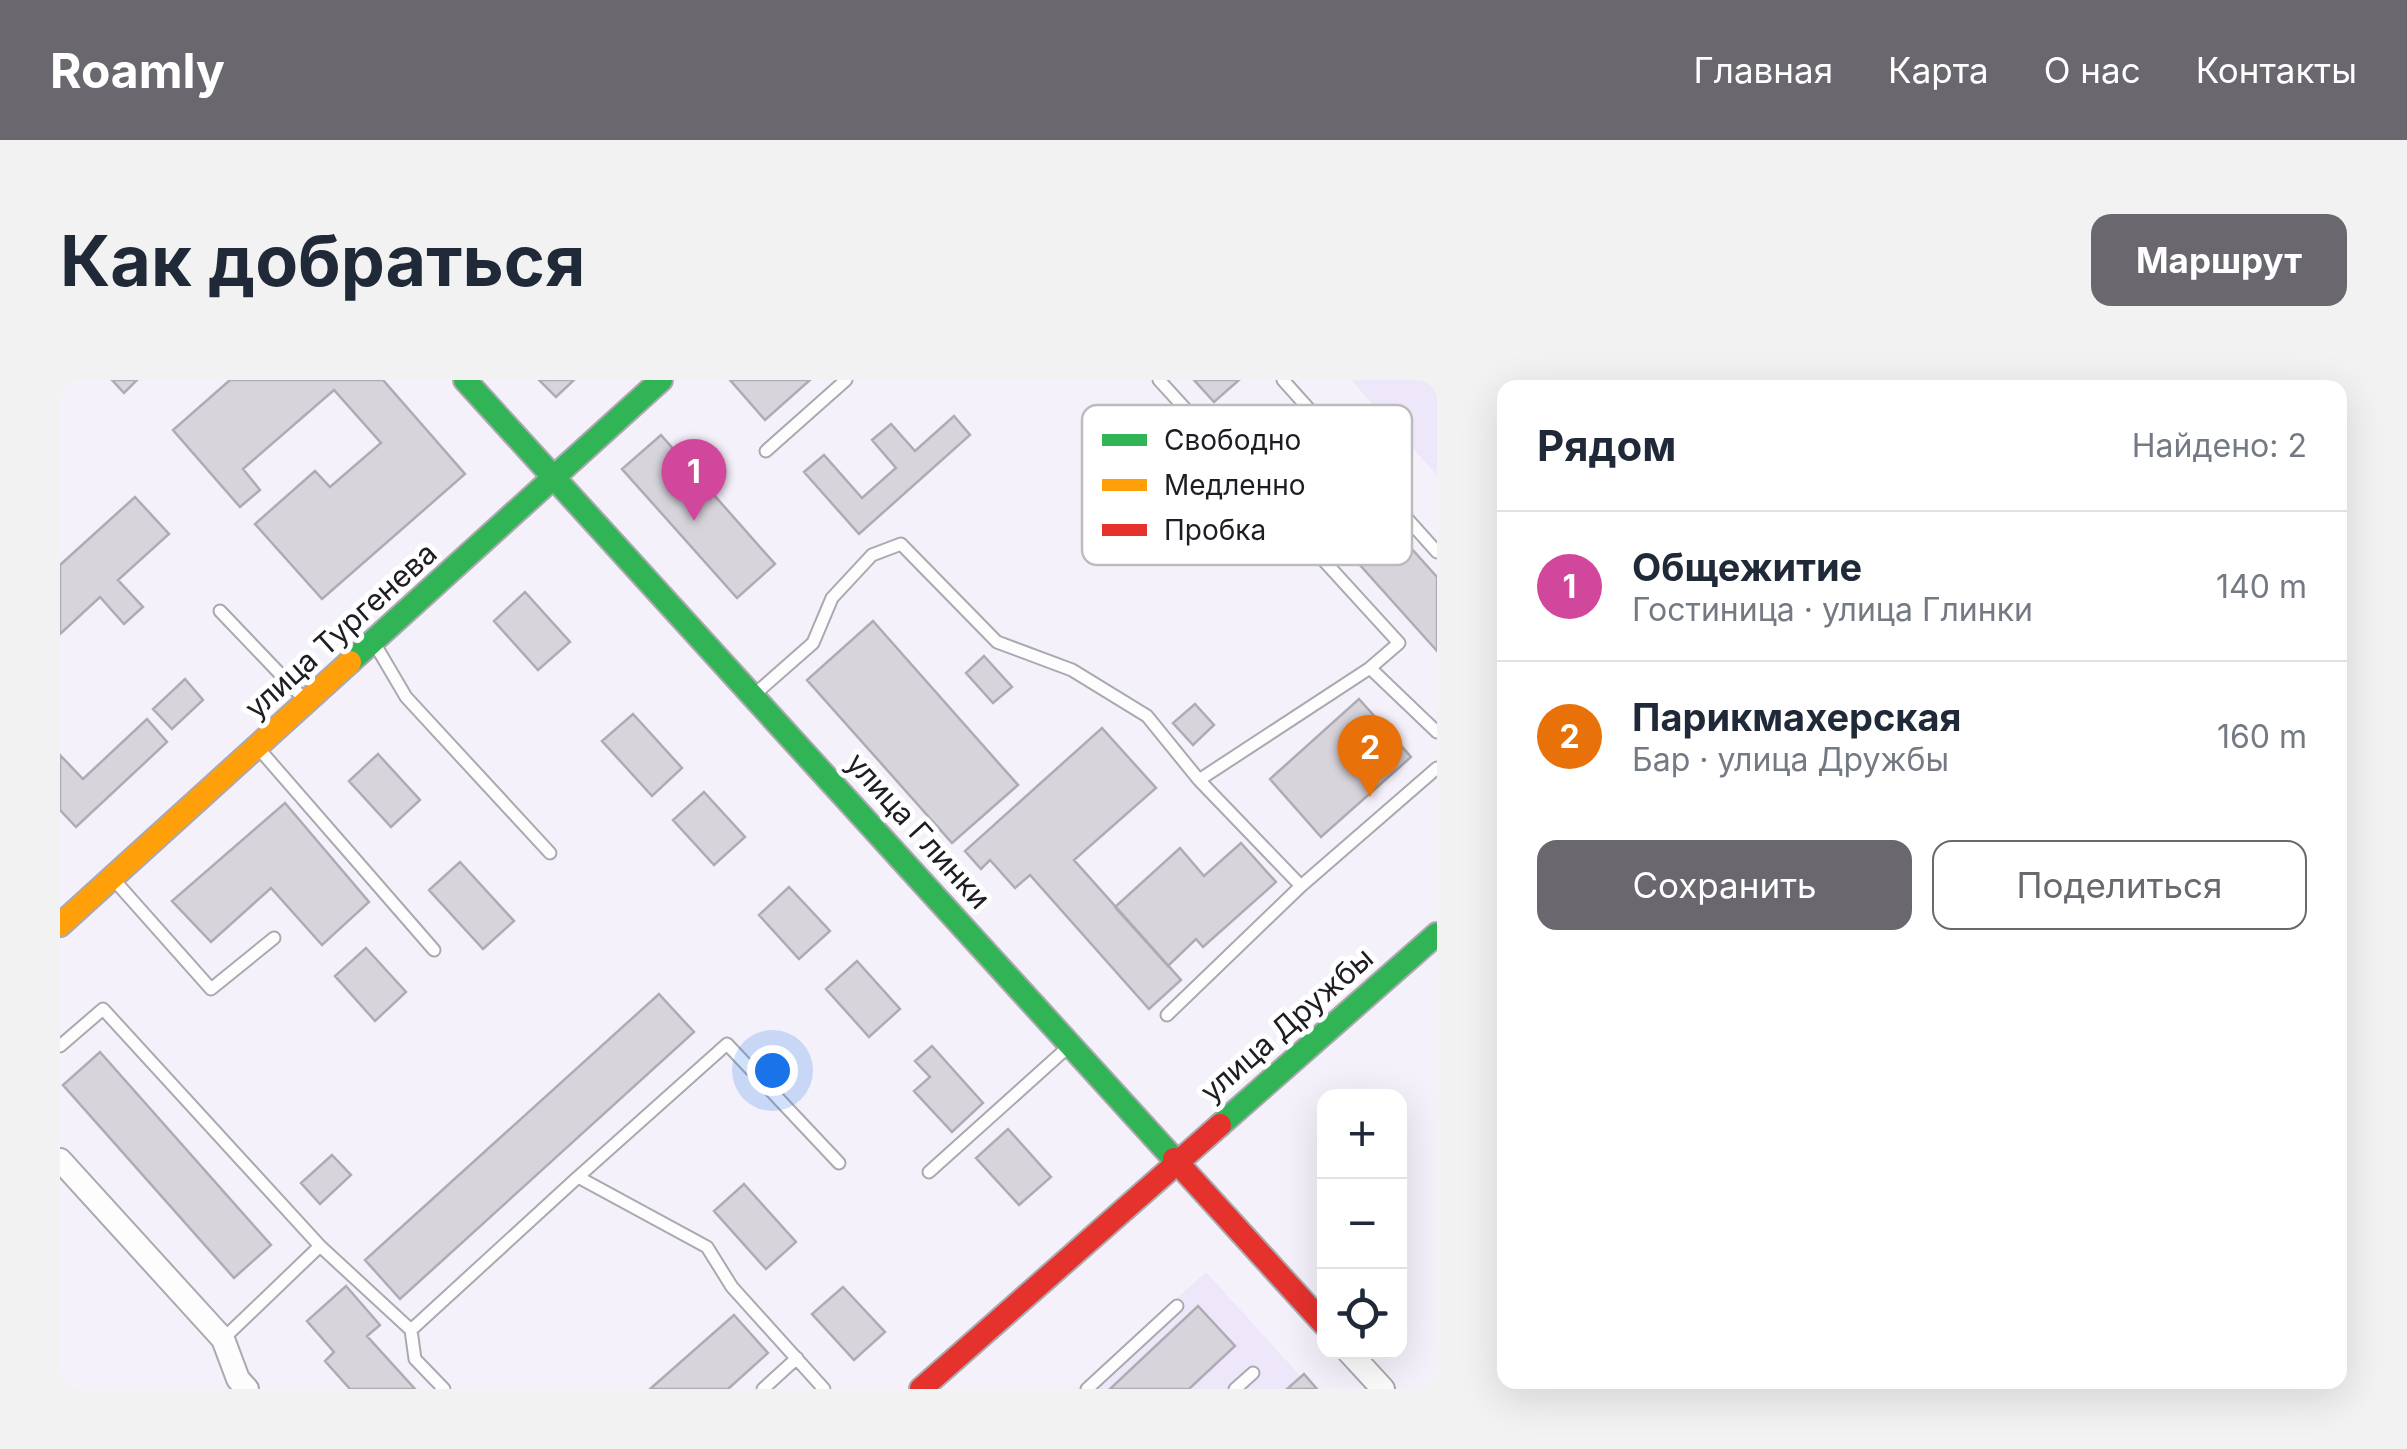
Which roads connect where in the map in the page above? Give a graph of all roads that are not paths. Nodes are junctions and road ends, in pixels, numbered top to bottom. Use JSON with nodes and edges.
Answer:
{"nodes":[{"id":1,"x":465,"y":380,"type":"edge"},
{"id":2,"x":661,"y":380,"type":"edge"},
{"id":3,"x":846,"y":380,"type":"edge"},
{"id":4,"x":1159,"y":380,"type":"edge"},
{"id":5,"x":1283,"y":380,"type":"edge"},
{"id":6,"x":1182,"y":405,"type":"edge"},
{"id":7,"x":1305,"y":405,"type":"edge"},
{"id":8,"x":766,"y":451,"type":"dead end"},
{"id":9,"x":556,"y":478,"type":"junction"},
{"id":10,"x":1412,"y":524,"type":"edge"},
{"id":11,"x":1437,"y":552,"type":"edge"},
{"id":12,"x":1328,"y":565,"type":"edge"},
{"id":13,"x":220,"y":612,"type":"dead end"},
{"id":14,"x":374,"y":642,"type":"junction"},
{"id":15,"x":1370,"y":668,"type":"junction"},
{"id":16,"x":754,"y":696,"type":"junction"},
{"id":17,"x":307,"y":702,"type":"junction"},
{"id":18,"x":1437,"y":732,"type":"edge"},
{"id":19,"x":257,"y":747,"type":"junction"},
{"id":20,"x":1437,"y":768,"type":"edge"},
{"id":21,"x":1198,"y":780,"type":"junction"},
{"id":22,"x":550,"y":853,"type":"dead end"},
{"id":23,"x":112,"y":878,"type":"junction"},
{"id":24,"x":1301,"y":886,"type":"junction"},
{"id":25,"x":60,"y":925,"type":"edge"},
{"id":26,"x":1437,"y":934,"type":"edge"},
{"id":27,"x":274,"y":938,"type":"dead end"},
{"id":28,"x":434,"y":950,"type":"dead end"},
{"id":29,"x":1167,"y":1016,"type":"dead end"},
{"id":30,"x":62,"y":1040,"type":"edge"},
{"id":31,"x":1071,"y":1044,"type":"junction"},
{"id":32,"x":60,"y":1160,"type":"edge"},
{"id":33,"x":1177,"y":1161,"type":"junction"},
{"id":34,"x":839,"y":1163,"type":"dead end"},
{"id":35,"x":929,"y":1172,"type":"dead end"},
{"id":36,"x":578,"y":1177,"type":"junction"},
{"id":37,"x":320,"y":1246,"type":"junction"},
{"id":38,"x":1177,"y":1306,"type":"dead end"},
{"id":39,"x":1317,"y":1316,"type":"edge"},
{"id":40,"x":411,"y":1330,"type":"junction"},
{"id":41,"x":222,"y":1339,"type":"junction"},
{"id":42,"x":797,"y":1358,"type":"junction"},
{"id":43,"x":1356,"y":1359,"type":"edge"},
{"id":44,"x":1253,"y":1372,"type":"dead end"},
{"id":45,"x":247,"y":1389,"type":"edge"},
{"id":46,"x":444,"y":1389,"type":"edge"},
{"id":47,"x":762,"y":1389,"type":"edge"},
{"id":48,"x":824,"y":1389,"type":"edge"},
{"id":49,"x":921,"y":1389,"type":"edge"},
{"id":50,"x":1087,"y":1389,"type":"edge"},
{"id":51,"x":1235,"y":1389,"type":"edge"},
{"id":52,"x":1384,"y":1389,"type":"edge"}],
"edges":[{"from":1,"to":9,"type":"street","name":"улица Глинки"},
{"from":2,"to":9,"type":"street","name":"улица Тургенева"},
{"from":3,"to":8,"type":"lane"},
{"from":4,"to":6,"type":"lane"},
{"from":5,"to":7,"type":"lane"},
{"from":9,"to":14,"type":"street","name":"улица Тургенева"},
{"from":9,"to":16,"type":"street","name":"улица Глинки"},
{"from":10,"to":11,"type":"lane"},
{"from":12,"to":15,"type":"lane"},
{"from":13,"to":17,"type":"lane"},
{"from":14,"to":17,"type":"street","name":"улица Тургенева"},
{"from":14,"to":22,"type":"lane"},
{"from":15,"to":18,"type":"lane"},
{"from":15,"to":21,"type":"lane"},
{"from":16,"to":21,"type":"lane"},
{"from":16,"to":31,"type":"street","name":"улица Глинки"},
{"from":17,"to":19,"type":"street","name":"улица Тургенева"},
{"from":19,"to":23,"type":"street","name":"улица Тургенева"},
{"from":19,"to":28,"type":"lane"},
{"from":20,"to":24,"type":"lane"},
{"from":21,"to":24,"type":"lane"},
{"from":23,"to":25,"type":"street","name":"улица Тургенева"},
{"from":23,"to":27,"type":"lane"},
{"from":24,"to":29,"type":"lane"},
{"from":26,"to":33,"type":"street","name":"улица Дружбы"},
{"from":30,"to":37,"type":"lane"},
{"from":31,"to":33,"type":"street","name":"улица Глинки"},
{"from":31,"to":35,"type":"lane"},
{"from":32,"to":41,"type":"street"},
{"from":33,"to":39,"type":"street","name":"улица Глинки"},
{"from":33,"to":49,"type":"street","name":"улица Дружбы"},
{"from":34,"to":36,"type":"lane"},
{"from":36,"to":40,"type":"lane"},
{"from":36,"to":42,"type":"lane"},
{"from":37,"to":40,"type":"lane"},
{"from":37,"to":41,"type":"lane"},
{"from":38,"to":50,"type":"lane"},
{"from":40,"to":46,"type":"lane"},
{"from":41,"to":45,"type":"street"},
{"from":42,"to":47,"type":"lane"},
{"from":42,"to":48,"type":"lane"},
{"from":43,"to":52,"type":"street"},
{"from":44,"to":51,"type":"lane"}]}
